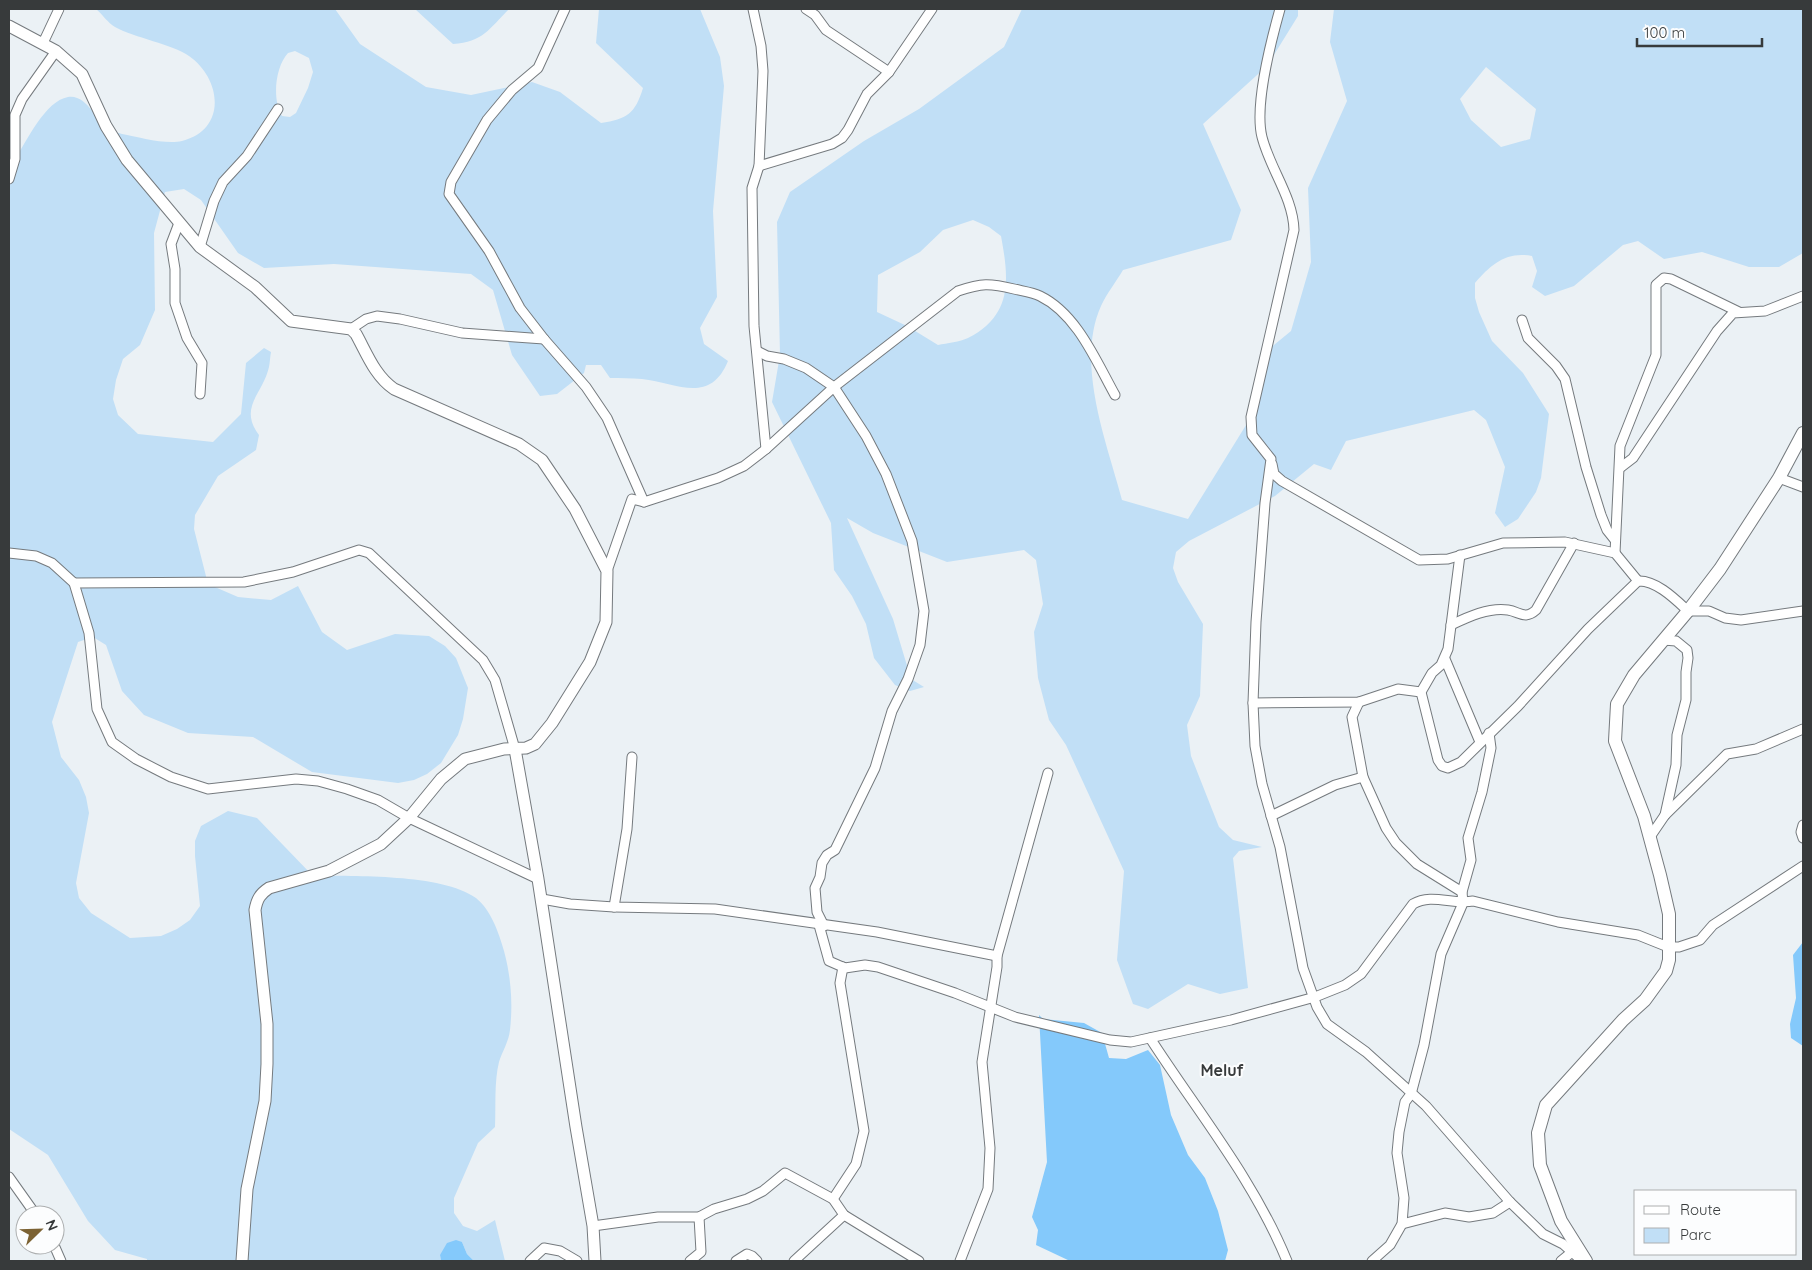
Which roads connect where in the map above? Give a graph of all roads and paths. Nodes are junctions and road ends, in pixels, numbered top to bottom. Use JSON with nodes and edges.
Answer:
{"nodes":[{"id":1,"x":60,"y":9,"type":"edge"},
{"id":2,"x":565,"y":9,"type":"edge"},
{"id":3,"x":753,"y":9,"type":"edge"},
{"id":4,"x":806,"y":9,"type":"edge"},
{"id":5,"x":932,"y":9,"type":"edge"},
{"id":6,"x":1280,"y":9,"type":"edge"},
{"id":7,"x":814,"y":12,"type":"edge"},
{"id":8,"x":9,"y":26,"type":"edge"},
{"id":9,"x":43,"y":43,"type":"junction"},
{"id":10,"x":56,"y":51,"type":"junction"},
{"id":11,"x":889,"y":72,"type":"junction"},
{"id":12,"x":278,"y":109,"type":"dead end"},
{"id":13,"x":760,"y":166,"type":"junction"},
{"id":14,"x":9,"y":179,"type":"edge"},
{"id":15,"x":179,"y":223,"type":"junction"},
{"id":16,"x":200,"y":247,"type":"junction"},
{"id":17,"x":1803,"y":296,"type":"edge"},
{"id":18,"x":1739,"y":312,"type":"junction"},
{"id":19,"x":1522,"y":320,"type":"dead end"},
{"id":20,"x":351,"y":329,"type":"junction"},
{"id":21,"x":544,"y":340,"type":"junction"},
{"id":22,"x":757,"y":351,"type":"junction"},
{"id":23,"x":834,"y":387,"type":"junction"},
{"id":24,"x":200,"y":394,"type":"dead end"},
{"id":25,"x":1115,"y":395,"type":"dead end"},
{"id":26,"x":1803,"y":432,"type":"edge"},
{"id":27,"x":766,"y":449,"type":"junction"},
{"id":28,"x":1271,"y":459,"type":"junction"},
{"id":29,"x":1620,"y":468,"type":"junction"},
{"id":30,"x":1779,"y":478,"type":"junction"},
{"id":31,"x":1803,"y":487,"type":"edge"},
{"id":32,"x":644,"y":502,"type":"junction"},
{"id":33,"x":1615,"y":540,"type":"junction"},
{"id":34,"x":1574,"y":543,"type":"junction"},
{"id":35,"x":9,"y":553,"type":"edge"},
{"id":36,"x":1615,"y":553,"type":"junction"},
{"id":37,"x":1460,"y":555,"type":"junction"},
{"id":38,"x":607,"y":570,"type":"junction"},
{"id":39,"x":1638,"y":581,"type":"junction"},
{"id":40,"x":74,"y":583,"type":"junction"},
{"id":41,"x":1688,"y":611,"type":"junction"},
{"id":42,"x":1803,"y":611,"type":"edge"},
{"id":43,"x":1451,"y":626,"type":"junction"},
{"id":44,"x":1663,"y":640,"type":"junction"},
{"id":45,"x":1445,"y":659,"type":"junction"},
{"id":46,"x":1421,"y":692,"type":"junction"},
{"id":47,"x":1359,"y":702,"type":"junction"},
{"id":48,"x":1253,"y":703,"type":"junction"},
{"id":49,"x":1803,"y":729,"type":"edge"},
{"id":50,"x":1489,"y":733,"type":"junction"},
{"id":51,"x":1480,"y":742,"type":"junction"},
{"id":52,"x":515,"y":749,"type":"junction"},
{"id":53,"x":632,"y":757,"type":"dead end"},
{"id":54,"x":1048,"y":773,"type":"dead end"},
{"id":55,"x":1363,"y":777,"type":"junction"},
{"id":56,"x":1665,"y":814,"type":"junction"},
{"id":57,"x":1271,"y":816,"type":"junction"},
{"id":58,"x":409,"y":818,"type":"junction"},
{"id":59,"x":1803,"y":825,"type":"edge"},
{"id":60,"x":1650,"y":837,"type":"junction"},
{"id":61,"x":1803,"y":838,"type":"edge"},
{"id":62,"x":1803,"y":866,"type":"edge"},
{"id":63,"x":538,"y":879,"type":"junction"},
{"id":64,"x":1462,"y":892,"type":"junction"},
{"id":65,"x":542,"y":898,"type":"junction"},
{"id":66,"x":1463,"y":903,"type":"junction"},
{"id":67,"x":614,"y":907,"type":"junction"},
{"id":68,"x":821,"y":926,"type":"junction"},
{"id":69,"x":1668,"y":947,"type":"junction"},
{"id":70,"x":997,"y":956,"type":"junction"},
{"id":71,"x":843,"y":967,"type":"junction"},
{"id":72,"x":1315,"y":997,"type":"junction"},
{"id":73,"x":990,"y":1008,"type":"junction"},
{"id":74,"x":1150,"y":1038,"type":"junction"},
{"id":75,"x":1411,"y":1094,"type":"junction"},
{"id":76,"x":9,"y":1177,"type":"edge"},
{"id":77,"x":833,"y":1198,"type":"junction"},
{"id":78,"x":1510,"y":1202,"type":"junction"},
{"id":79,"x":29,"y":1205,"type":"edge"},
{"id":80,"x":844,"y":1216,"type":"junction"},
{"id":81,"x":699,"y":1218,"type":"junction"},
{"id":82,"x":1402,"y":1224,"type":"junction"},
{"id":83,"x":593,"y":1226,"type":"junction"},
{"id":84,"x":1572,"y":1252,"type":"junction"},
{"id":85,"x":242,"y":1261,"type":"edge"},
{"id":86,"x":530,"y":1261,"type":"edge"},
{"id":87,"x":577,"y":1261,"type":"edge"},
{"id":88,"x":596,"y":1261,"type":"edge"},
{"id":89,"x":690,"y":1261,"type":"edge"},
{"id":90,"x":736,"y":1261,"type":"edge"},
{"id":91,"x":756,"y":1261,"type":"edge"},
{"id":92,"x":794,"y":1261,"type":"edge"},
{"id":93,"x":919,"y":1261,"type":"edge"},
{"id":94,"x":960,"y":1261,"type":"edge"},
{"id":95,"x":1287,"y":1261,"type":"edge"},
{"id":96,"x":1372,"y":1261,"type":"edge"},
{"id":97,"x":1561,"y":1261,"type":"edge"},
{"id":98,"x":1584,"y":1261,"type":"edge"}],
"edges":[{"from":1,"to":9,"type":"street"},
{"from":2,"to":21,"type":"street"},
{"from":3,"to":13,"type":"street"},
{"from":4,"to":7,"type":"street"},
{"from":5,"to":11,"type":"street"},
{"from":6,"to":28,"type":"street"},
{"from":7,"to":11,"type":"street"},
{"from":8,"to":9,"type":"street"},
{"from":9,"to":10,"type":"street"},
{"from":10,"to":14,"type":"street"},
{"from":10,"to":15,"type":"street"},
{"from":11,"to":13,"type":"street"},
{"from":12,"to":16,"type":"street"},
{"from":13,"to":22,"type":"street"},
{"from":15,"to":16,"type":"street"},
{"from":15,"to":24,"type":"street"},
{"from":16,"to":20,"type":"street"},
{"from":17,"to":18,"type":"street"},
{"from":18,"to":29,"type":"street"},
{"from":18,"to":29,"type":"street"},
{"from":19,"to":33,"type":"street"},
{"from":20,"to":21,"type":"street"},
{"from":20,"to":38,"type":"street"},
{"from":21,"to":32,"type":"street"},
{"from":22,"to":23,"type":"street"},
{"from":22,"to":27,"type":"street"},
{"from":23,"to":25,"type":"street"},
{"from":23,"to":27,"type":"street"},
{"from":23,"to":68,"type":"street"},
{"from":26,"to":30,"type":"main road"},
{"from":27,"to":32,"type":"street"},
{"from":28,"to":37,"type":"street"},
{"from":28,"to":48,"type":"street"},
{"from":29,"to":33,"type":"street"},
{"from":30,"to":31,"type":"street"},
{"from":30,"to":41,"type":"main road"},
{"from":32,"to":38,"type":"street"},
{"from":33,"to":36,"type":"street"},
{"from":34,"to":36,"type":"street"},
{"from":34,"to":37,"type":"street"},
{"from":34,"to":43,"type":"street"},
{"from":35,"to":40,"type":"street"},
{"from":36,"to":39,"type":"street"},
{"from":37,"to":43,"type":"street"},
{"from":38,"to":52,"type":"street"},
{"from":39,"to":41,"type":"street"},
{"from":39,"to":50,"type":"street"},
{"from":40,"to":52,"type":"street"},
{"from":40,"to":58,"type":"street"},
{"from":41,"to":42,"type":"street"},
{"from":41,"to":44,"type":"main road"},
{"from":43,"to":45,"type":"street"},
{"from":44,"to":56,"type":"street"},
{"from":44,"to":60,"type":"main road"},
{"from":45,"to":46,"type":"street"},
{"from":45,"to":51,"type":"street"},
{"from":46,"to":47,"type":"street"},
{"from":46,"to":51,"type":"street"},
{"from":47,"to":48,"type":"street"},
{"from":47,"to":55,"type":"street"},
{"from":48,"to":57,"type":"street"},
{"from":49,"to":56,"type":"street"},
{"from":50,"to":51,"type":"street"},
{"from":50,"to":64,"type":"street"},
{"from":52,"to":58,"type":"street"},
{"from":52,"to":63,"type":"street"},
{"from":53,"to":67,"type":"street"},
{"from":54,"to":70,"type":"street"},
{"from":55,"to":57,"type":"street"},
{"from":55,"to":64,"type":"street"},
{"from":56,"to":60,"type":"street"},
{"from":57,"to":72,"type":"street"},
{"from":58,"to":63,"type":"street"},
{"from":58,"to":85,"type":"street"},
{"from":59,"to":61,"type":"street"},
{"from":60,"to":69,"type":"main road"},
{"from":62,"to":69,"type":"street"},
{"from":63,"to":65,"type":"street"},
{"from":64,"to":66,"type":"street"},
{"from":65,"to":67,"type":"street"},
{"from":65,"to":83,"type":"street"},
{"from":66,"to":69,"type":"street"},
{"from":66,"to":72,"type":"street"},
{"from":66,"to":75,"type":"street"},
{"from":67,"to":68,"type":"street"},
{"from":68,"to":70,"type":"street"},
{"from":68,"to":71,"type":"street"},
{"from":69,"to":98,"type":"main road"},
{"from":70,"to":73,"type":"street"},
{"from":71,"to":73,"type":"street"},
{"from":71,"to":77,"type":"street"},
{"from":72,"to":74,"type":"street"},
{"from":72,"to":75,"type":"street"},
{"from":73,"to":74,"type":"street"},
{"from":73,"to":94,"type":"street"},
{"from":74,"to":95,"type":"street"},
{"from":75,"to":78,"type":"street"},
{"from":75,"to":82,"type":"street"},
{"from":76,"to":79,"type":"street"},
{"from":77,"to":80,"type":"street"},
{"from":77,"to":81,"type":"street"},
{"from":78,"to":82,"type":"street"},
{"from":78,"to":84,"type":"street"},
{"from":80,"to":92,"type":"street"},
{"from":80,"to":93,"type":"street"},
{"from":81,"to":83,"type":"street"},
{"from":81,"to":89,"type":"street"},
{"from":82,"to":96,"type":"street"},
{"from":83,"to":88,"type":"street"},
{"from":84,"to":97,"type":"street"},
{"from":84,"to":98,"type":"street"},
{"from":86,"to":87,"type":"street"},
{"from":90,"to":91,"type":"street"}]}
